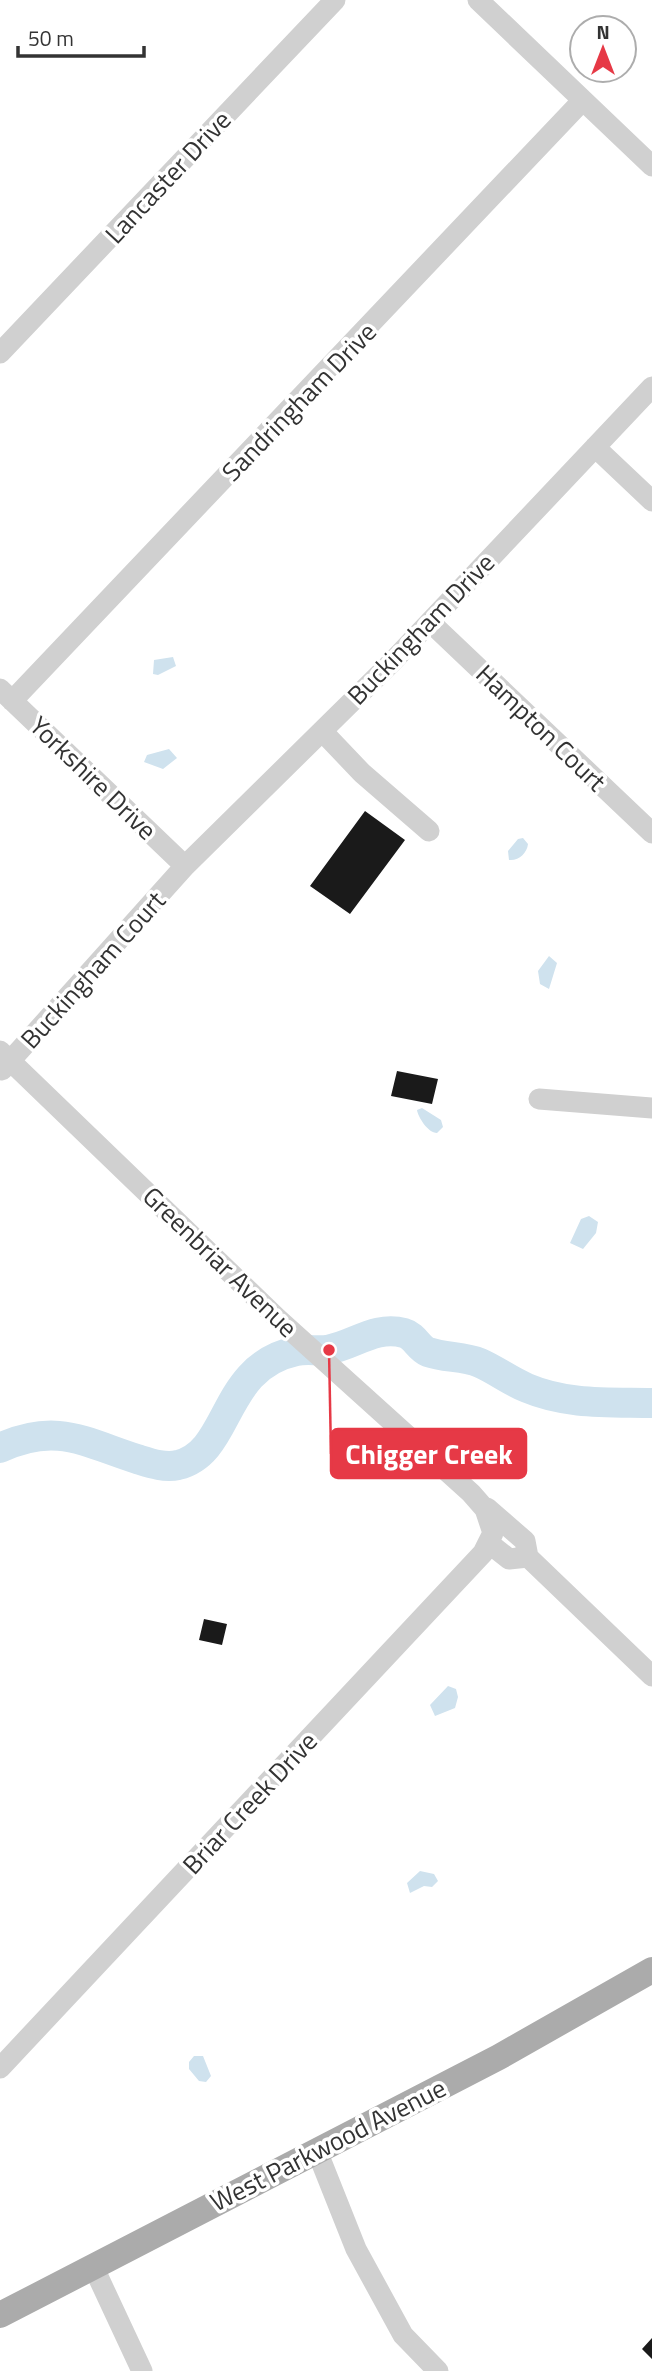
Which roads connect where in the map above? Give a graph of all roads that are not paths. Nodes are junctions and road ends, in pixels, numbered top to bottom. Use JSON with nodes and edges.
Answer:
{"nodes":[{"id":1,"x":335,"y":0,"type":"edge"},
{"id":2,"x":478,"y":0,"type":"edge"},
{"id":3,"x":583,"y":100,"type":"junction"},
{"id":4,"x":652,"y":166,"type":"edge"},
{"id":5,"x":0,"y":353,"type":"edge"},
{"id":6,"x":652,"y":387,"type":"edge"},
{"id":7,"x":595,"y":447,"type":"junction"},
{"id":8,"x":652,"y":501,"type":"edge"},
{"id":9,"x":430,"y":622,"type":"junction"},
{"id":10,"x":6,"y":695,"type":"edge"},
{"id":11,"x":322,"y":731,"type":"junction"},
{"id":12,"x":429,"y":831,"type":"dead end"},
{"id":13,"x":652,"y":833,"type":"edge"},
{"id":14,"x":185,"y":866,"type":"junction"},
{"id":15,"x":4,"y":1061,"type":"edge"},
{"id":16,"x":539,"y":1099,"type":"dead end"},
{"id":17,"x":652,"y":1108,"type":"edge"},
{"id":18,"x":480,"y":1502,"type":"junction"},
{"id":19,"x":491,"y":1539,"type":"junction"},
{"id":20,"x":528,"y":1557,"type":"junction"},
{"id":21,"x":652,"y":1676,"type":"edge"},
{"id":22,"x":652,"y":1970,"type":"edge"},
{"id":23,"x":0,"y":2068,"type":"edge"},
{"id":24,"x":317,"y":2151,"type":"junction"},
{"id":25,"x":93,"y":2266,"type":"junction"},
{"id":26,"x":0,"y":2315,"type":"edge"},
{"id":27,"x":142,"y":2371,"type":"edge"},
{"id":28,"x":438,"y":2371,"type":"edge"}],
"edges":[{"from":1,"to":5,"type":"street","name":"Lancaster Drive"},
{"from":2,"to":3,"type":"street"},
{"from":3,"to":4,"type":"street"},
{"from":3,"to":10,"type":"street","name":"Sandringham Drive"},
{"from":6,"to":7,"type":"street","name":"Buckingham Drive"},
{"from":7,"to":8,"type":"street"},
{"from":7,"to":9,"type":"street","name":"Buckingham Drive"},
{"from":9,"to":11,"type":"street","name":"Buckingham Drive"},
{"from":9,"to":13,"type":"street","name":"Hampton Court"},
{"from":10,"to":14,"type":"street","name":"Yorkshire Drive"},
{"from":11,"to":12,"type":"street"},
{"from":11,"to":14,"type":"street","name":"Buckingham Drive"},
{"from":14,"to":15,"type":"street","name":"Buckingham Court"},
{"from":15,"to":18,"type":"street","name":"Greenbriar Avenue"},
{"from":16,"to":17,"type":"street"},
{"from":18,"to":19,"type":"street","name":"Greenbriar Avenue"},
{"from":18,"to":20,"type":"street"},
{"from":19,"to":20,"type":"street"},
{"from":19,"to":23,"type":"street","name":"Briar Creek Drive"},
{"from":20,"to":21,"type":"street"},
{"from":22,"to":24,"type":"main road","name":"West Parkwood Avenue"},
{"from":24,"to":25,"type":"main road","name":"West Parkwood Avenue"},
{"from":24,"to":28,"type":"street"},
{"from":25,"to":26,"type":"main road","name":"West Parkwood Avenue"},
{"from":25,"to":27,"type":"street"}]}
